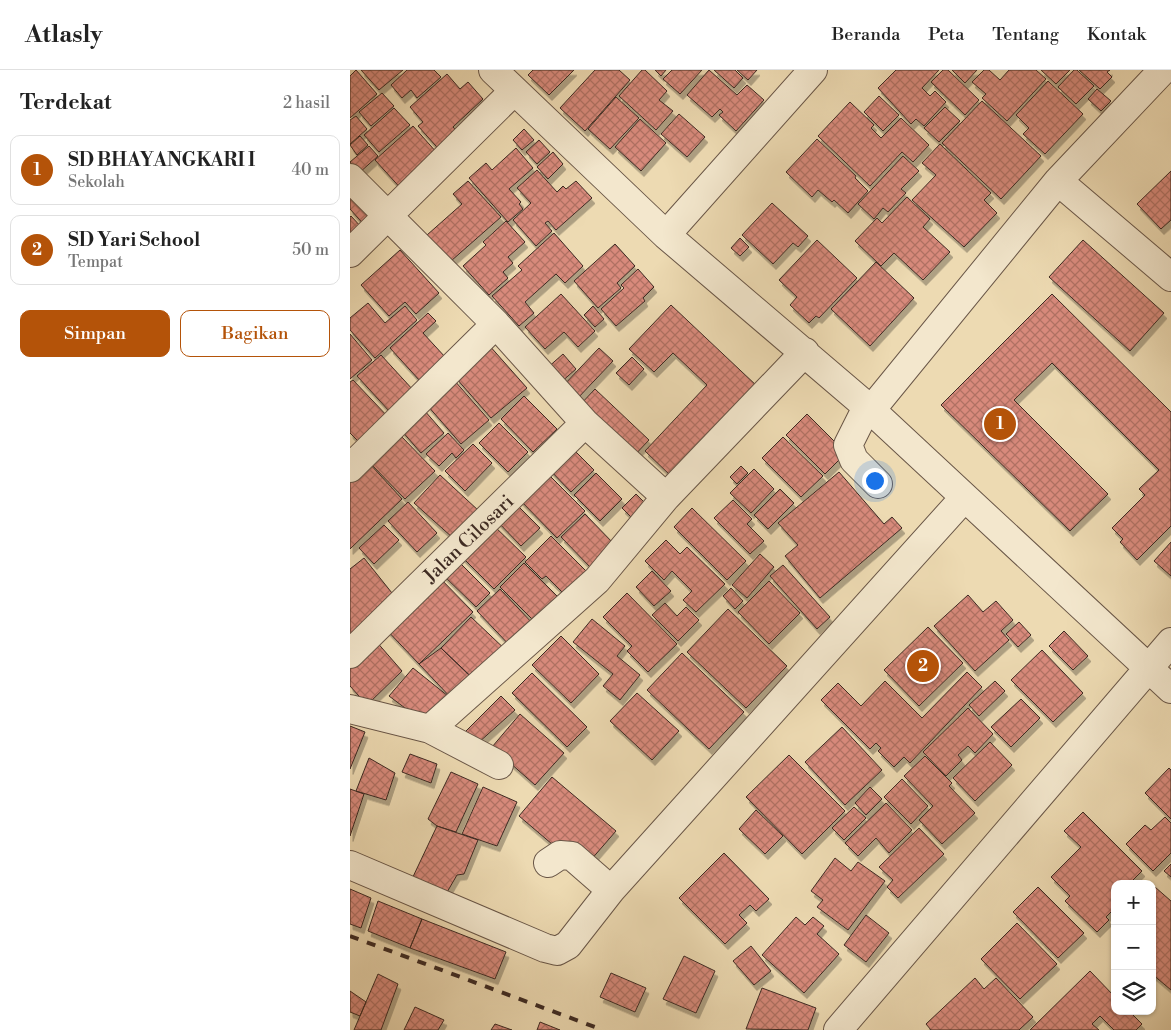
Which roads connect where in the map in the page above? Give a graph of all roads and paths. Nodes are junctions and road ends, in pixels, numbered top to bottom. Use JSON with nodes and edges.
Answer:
{"nodes":[{"id":1,"x":493,"y":70,"type":"edge"},
{"id":2,"x":813,"y":70,"type":"edge"},
{"id":3,"x":1163,"y":70,"type":"edge"},
{"id":4,"x":514,"y":91,"type":"junction"},
{"id":5,"x":350,"y":178,"type":"edge"},
{"id":6,"x":1058,"y":181,"type":"junction"},
{"id":7,"x":387,"y":216,"type":"junction"},
{"id":8,"x":666,"y":235,"type":"junction"},
{"id":9,"x":350,"y":254,"type":"edge"},
{"id":10,"x":1171,"y":277,"type":"edge"},
{"id":11,"x":496,"y":324,"type":"junction"},
{"id":12,"x":805,"y":352,"type":"junction"},
{"id":13,"x":869,"y":408,"type":"junction"},
{"id":14,"x":585,"y":423,"type":"junction"},
{"id":15,"x":350,"y":468,"type":"edge"},
{"id":16,"x":878,"y":484,"type":"dead end"},
{"id":17,"x":666,"y":497,"type":"junction"},
{"id":18,"x":964,"y":498,"type":"junction"},
{"id":19,"x":1171,"y":642,"type":"edge"},
{"id":20,"x":350,"y":654,"type":"edge"},
{"id":21,"x":1148,"y":668,"type":"junction"},
{"id":22,"x":1171,"y":690,"type":"edge"},
{"id":23,"x":350,"y":709,"type":"edge"},
{"id":24,"x":430,"y":729,"type":"junction"},
{"id":25,"x":481,"y":764,"type":"dead end"},
{"id":26,"x":548,"y":863,"type":"dead end"},
{"id":27,"x":350,"y":865,"type":"edge"},
{"id":28,"x":611,"y":890,"type":"junction"},
{"id":29,"x":838,"y":1030,"type":"edge"}],
"edges":[{"from":1,"to":4,"type":"street"},
{"from":2,"to":8,"type":"street"},
{"from":3,"to":6,"type":"street"},
{"from":4,"to":7,"type":"street"},
{"from":4,"to":8,"type":"street"},
{"from":5,"to":7,"type":"street"},
{"from":6,"to":10,"type":"street"},
{"from":6,"to":13,"type":"street"},
{"from":7,"to":9,"type":"street"},
{"from":7,"to":11,"type":"street"},
{"from":8,"to":12,"type":"street"},
{"from":11,"to":14,"type":"street"},
{"from":11,"to":15,"type":"street"},
{"from":12,"to":13,"type":"street"},
{"from":12,"to":17,"type":"street"},
{"from":13,"to":16,"type":"street"},
{"from":13,"to":18,"type":"street"},
{"from":14,"to":17,"type":"street"},
{"from":14,"to":20,"type":"street","name":"Jalan Cilosari"},
{"from":17,"to":24,"type":"street"},
{"from":18,"to":21,"type":"street"},
{"from":18,"to":28,"type":"street"},
{"from":19,"to":21,"type":"street"},
{"from":21,"to":22,"type":"street"},
{"from":21,"to":29,"type":"street"},
{"from":23,"to":24,"type":"street"},
{"from":24,"to":25,"type":"street"},
{"from":26,"to":28,"type":"street"},
{"from":27,"to":28,"type":"street"}]}
